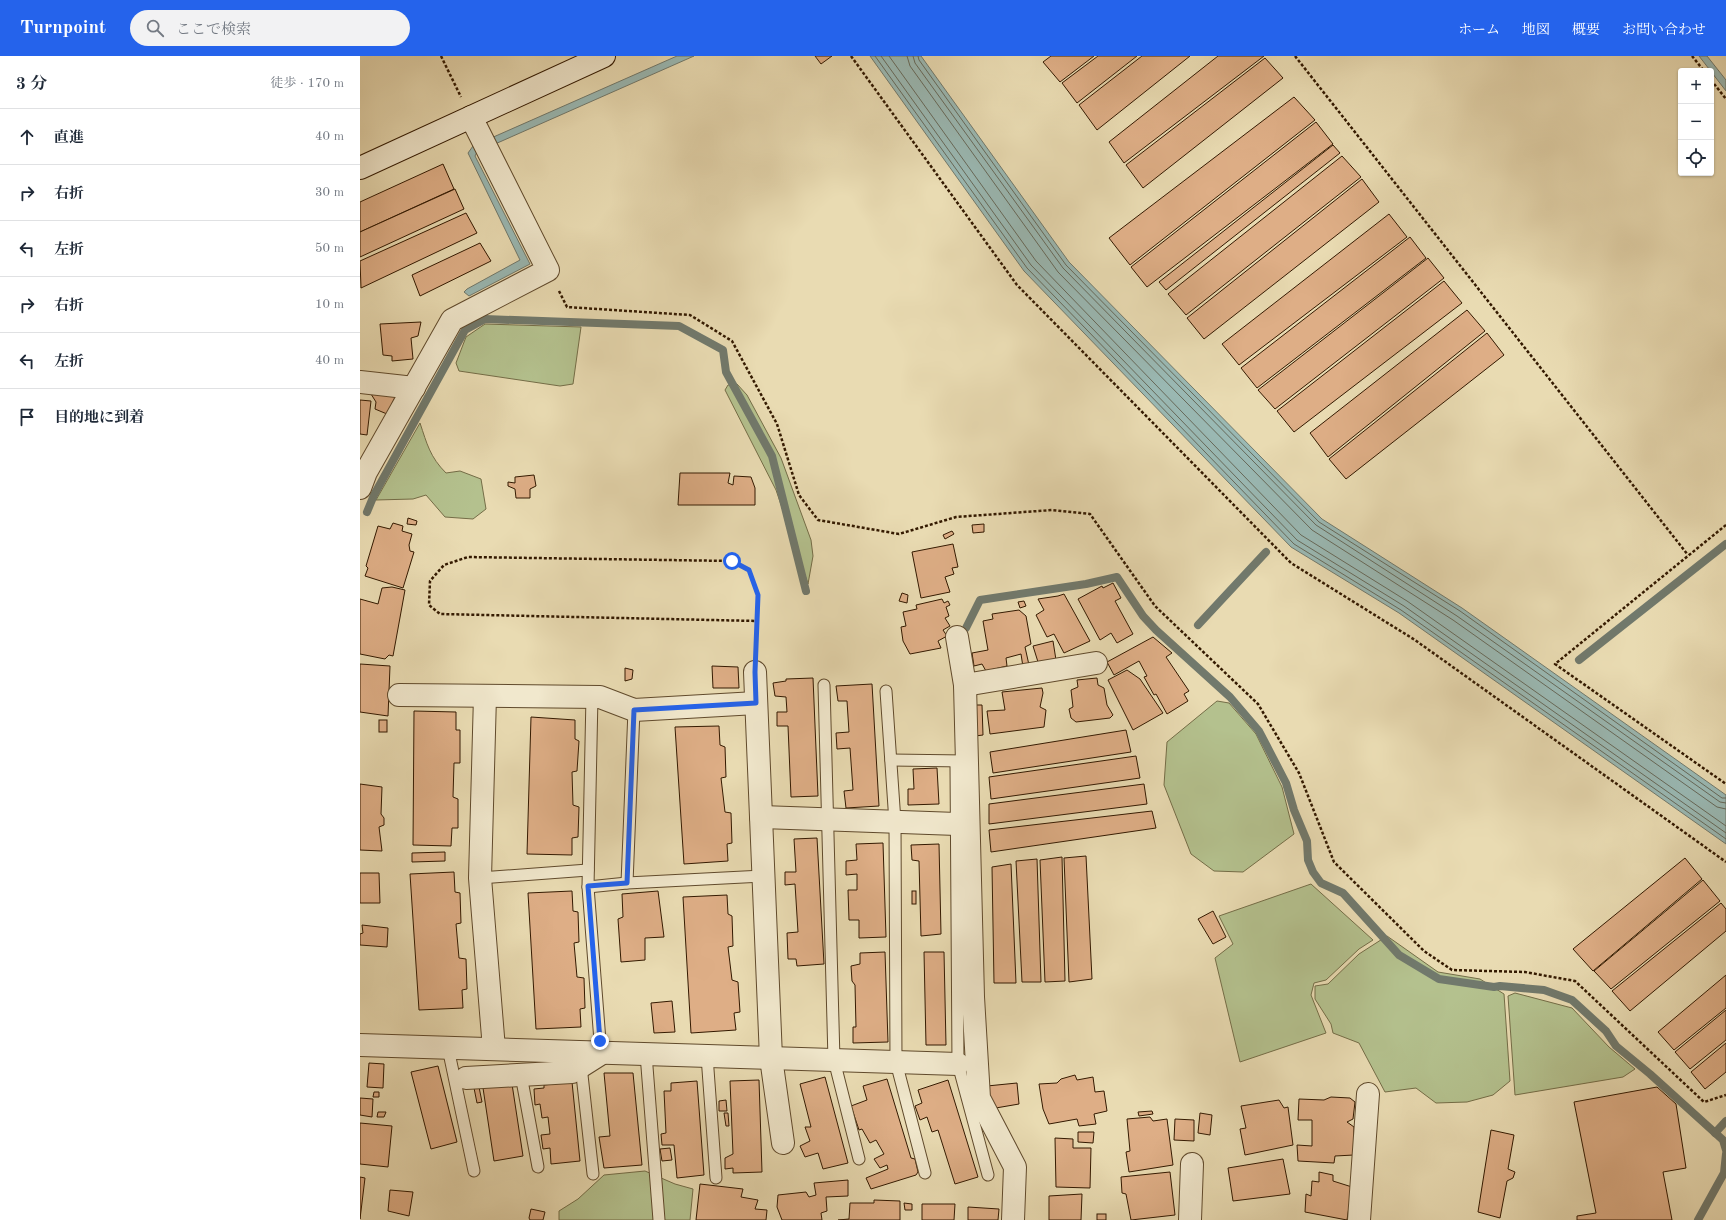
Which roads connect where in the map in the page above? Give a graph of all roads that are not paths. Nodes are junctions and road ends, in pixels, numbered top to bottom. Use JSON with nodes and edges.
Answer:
{"nodes":[{"id":1,"x":604,"y":56,"type":"edge"},
{"id":2,"x":472,"y":117,"type":"junction"},
{"id":3,"x":360,"y":168,"type":"edge"},
{"id":4,"x":360,"y":382,"type":"edge"},
{"id":5,"x":414,"y":388,"type":"junction"},
{"id":6,"x":360,"y":488,"type":"edge"},
{"id":7,"x":957,"y":637,"type":"dead end"},
{"id":8,"x":1096,"y":663,"type":"dead end"},
{"id":9,"x":755,"y":672,"type":"road end"},
{"id":10,"x":824,"y":685,"type":"dead end"},
{"id":11,"x":965,"y":685,"type":"junction"},
{"id":12,"x":886,"y":691,"type":"dead end"},
{"id":13,"x":399,"y":695,"type":"dead end"},
{"id":14,"x":485,"y":696,"type":"junction"},
{"id":15,"x":592,"y":696,"type":"junction"},
{"id":16,"x":756,"y":703,"type":"junction"},
{"id":17,"x":634,"y":710,"type":"junction"},
{"id":18,"x":891,"y":760,"type":"junction"},
{"id":19,"x":962,"y":761,"type":"junction"},
{"id":20,"x":761,"y":817,"type":"junction"},
{"id":21,"x":828,"y":820,"type":"junction"},
{"id":22,"x":896,"y":822,"type":"junction"},
{"id":23,"x":957,"y":824,"type":"junction"},
{"id":24,"x":588,"y":870,"type":"junction"},
{"id":25,"x":763,"y":876,"type":"junction"},
{"id":26,"x":480,"y":878,"type":"junction"},
{"id":27,"x":627,"y":883,"type":"junction"},
{"id":28,"x":588,"y":886,"type":"junction"},
{"id":29,"x":360,"y":1045,"type":"edge"},
{"id":30,"x":601,"y":1047,"type":"junction"},
{"id":31,"x":448,"y":1048,"type":"junction"},
{"id":32,"x":494,"y":1049,"type":"junction"},
{"id":33,"x":646,"y":1054,"type":"junction"},
{"id":34,"x":707,"y":1056,"type":"junction"},
{"id":35,"x":771,"y":1058,"type":"junction"},
{"id":36,"x":834,"y":1060,"type":"junction"},
{"id":37,"x":896,"y":1062,"type":"junction"},
{"id":38,"x":958,"y":1064,"type":"junction"},
{"id":39,"x":581,"y":1066,"type":"junction"},
{"id":40,"x":521,"y":1075,"type":"junction"},
{"id":41,"x":466,"y":1078,"type":"dead end"},
{"id":42,"x":1368,"y":1094,"type":"dead end"},
{"id":43,"x":968,"y":1102,"type":"junction"},
{"id":44,"x":783,"y":1143,"type":"dead end"},
{"id":45,"x":859,"y":1160,"type":"dead end"},
{"id":46,"x":1192,"y":1164,"type":"dead end"},
{"id":47,"x":538,"y":1167,"type":"dead end"},
{"id":48,"x":474,"y":1171,"type":"dead end"},
{"id":49,"x":925,"y":1173,"type":"dead end"},
{"id":50,"x":593,"y":1174,"type":"dead end"},
{"id":51,"x":988,"y":1175,"type":"dead end"},
{"id":52,"x":716,"y":1178,"type":"dead end"},
{"id":53,"x":1014,"y":1187,"type":"junction"},
{"id":54,"x":659,"y":1220,"type":"edge"},
{"id":55,"x":1013,"y":1220,"type":"edge"},
{"id":56,"x":1190,"y":1220,"type":"edge"},
{"id":57,"x":1358,"y":1220,"type":"edge"}],
"edges":[{"from":1,"to":2,"type":"street"},
{"from":2,"to":3,"type":"street"},
{"from":2,"to":5,"type":"street"},
{"from":4,"to":5,"type":"street"},
{"from":5,"to":6,"type":"street"},
{"from":7,"to":11,"type":"street"},
{"from":8,"to":11,"type":"street"},
{"from":9,"to":16,"type":"street"},
{"from":10,"to":21,"type":"lane"},
{"from":11,"to":19,"type":"street"},
{"from":12,"to":18,"type":"lane"},
{"from":13,"to":14,"type":"street"},
{"from":14,"to":15,"type":"street"},
{"from":14,"to":26,"type":"street"},
{"from":15,"to":17,"type":"street"},
{"from":15,"to":24,"type":"lane"},
{"from":16,"to":17,"type":"street"},
{"from":16,"to":20,"type":"street"},
{"from":17,"to":27,"type":"lane"},
{"from":18,"to":19,"type":"lane"},
{"from":18,"to":22,"type":"lane"},
{"from":19,"to":23,"type":"lane"},
{"from":19,"to":53,"type":"street"},
{"from":20,"to":21,"type":"street"},
{"from":20,"to":25,"type":"street"},
{"from":21,"to":22,"type":"street"},
{"from":21,"to":36,"type":"lane"},
{"from":22,"to":23,"type":"street"},
{"from":22,"to":37,"type":"lane"},
{"from":23,"to":38,"type":"lane"},
{"from":24,"to":26,"type":"lane"},
{"from":24,"to":28,"type":"lane"},
{"from":25,"to":27,"type":"lane"},
{"from":25,"to":35,"type":"street"},
{"from":26,"to":32,"type":"street"},
{"from":27,"to":28,"type":"lane"},
{"from":28,"to":30,"type":"lane"},
{"from":29,"to":31,"type":"street"},
{"from":30,"to":32,"type":"street"},
{"from":30,"to":33,"type":"street"},
{"from":30,"to":39,"type":"street"},
{"from":31,"to":32,"type":"street"},
{"from":31,"to":48,"type":"lane"},
{"from":33,"to":34,"type":"street"},
{"from":33,"to":54,"type":"lane"},
{"from":34,"to":35,"type":"street"},
{"from":34,"to":52,"type":"lane"},
{"from":35,"to":36,"type":"street"},
{"from":35,"to":44,"type":"street"},
{"from":36,"to":37,"type":"street"},
{"from":36,"to":45,"type":"lane"},
{"from":37,"to":38,"type":"street"},
{"from":37,"to":49,"type":"lane"},
{"from":38,"to":43,"type":"lane"},
{"from":39,"to":40,"type":"street"},
{"from":39,"to":50,"type":"lane"},
{"from":40,"to":41,"type":"street"},
{"from":40,"to":47,"type":"lane"},
{"from":42,"to":57,"type":"street"},
{"from":43,"to":51,"type":"lane"},
{"from":43,"to":53,"type":"street"},
{"from":46,"to":56,"type":"street"},
{"from":53,"to":55,"type":"street"}]}
